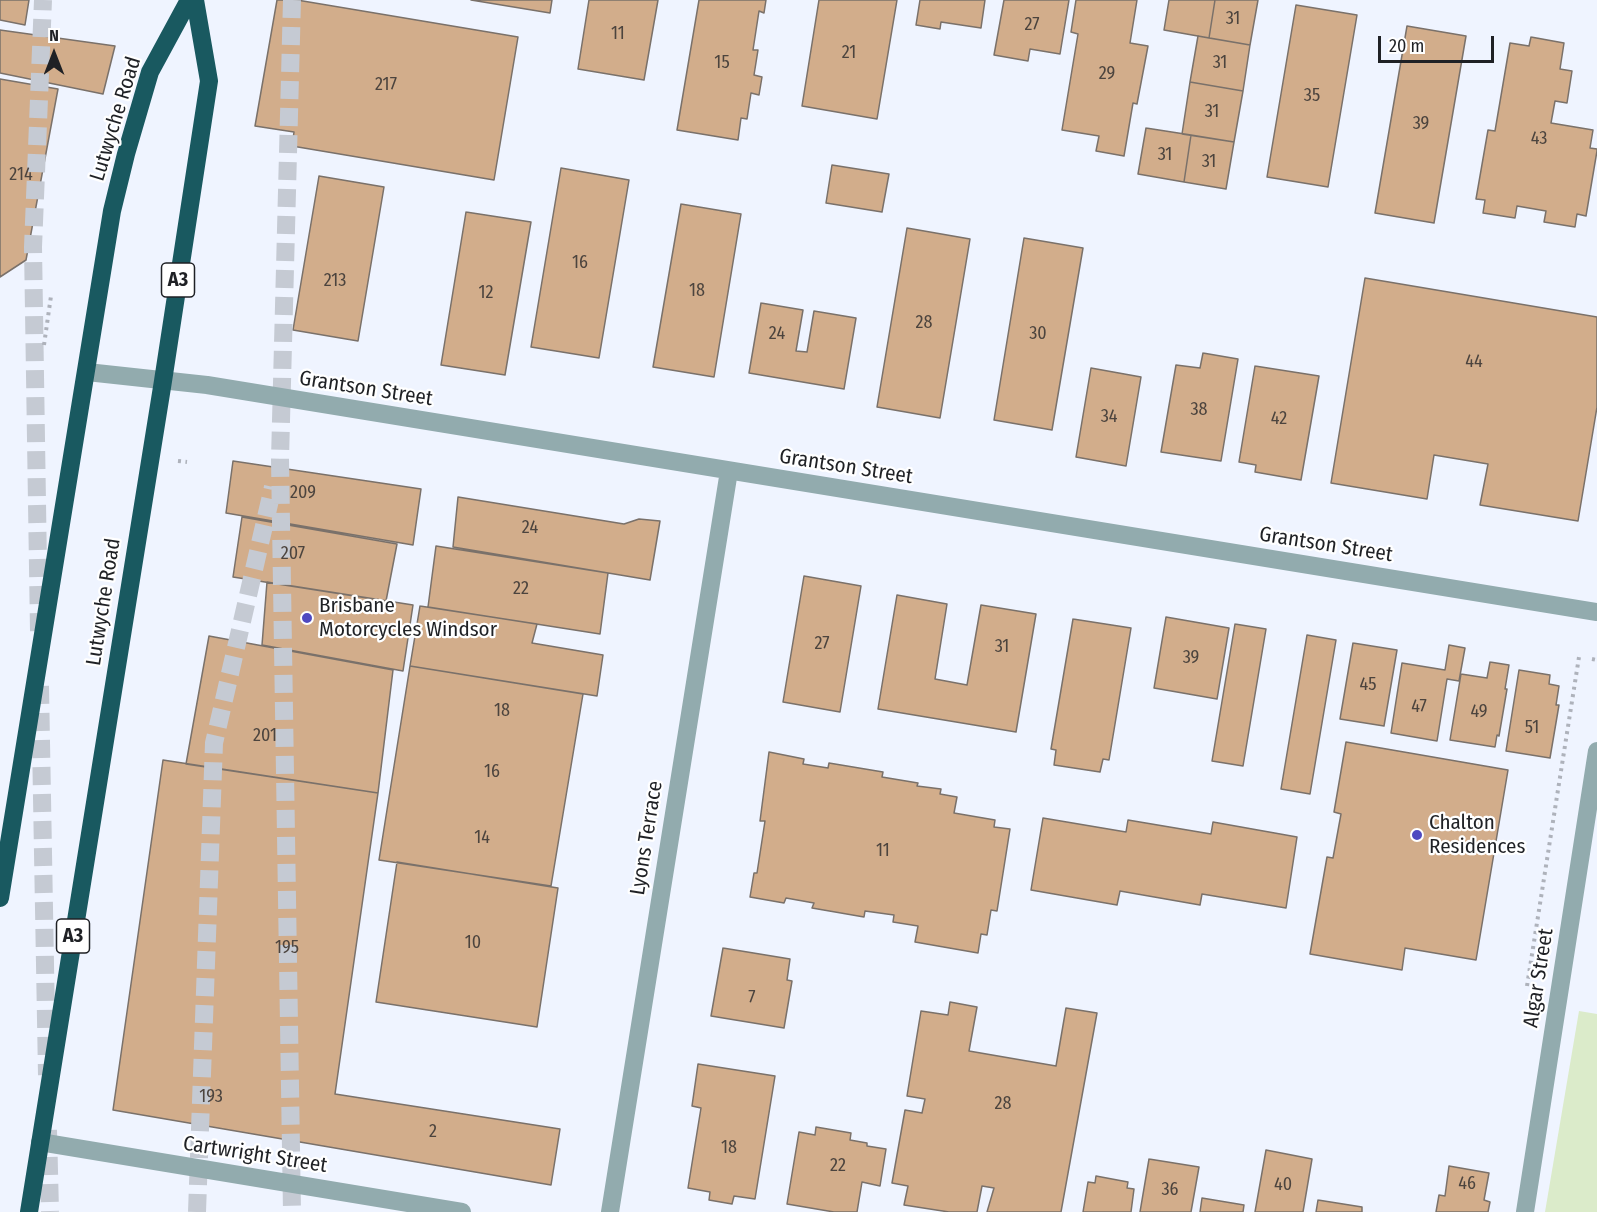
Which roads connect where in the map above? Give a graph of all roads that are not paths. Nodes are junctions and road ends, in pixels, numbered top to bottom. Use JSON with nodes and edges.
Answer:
{"nodes":[{"id":1,"x":189,"y":0,"type":"edge"},
{"id":2,"x":195,"y":0,"type":"edge"},
{"id":3,"x":87,"y":372,"type":"junction"},
{"id":4,"x":163,"y":381,"type":"junction"},
{"id":5,"x":729,"y":471,"type":"junction"},
{"id":6,"x":1597,"y":612,"type":"edge"},
{"id":7,"x":1597,"y":751,"type":"edge"},
{"id":8,"x":0,"y":898,"type":"edge"},
{"id":9,"x":40,"y":1142,"type":"junction"},
{"id":10,"x":29,"y":1212,"type":"edge"},
{"id":11,"x":462,"y":1212,"type":"edge"},
{"id":12,"x":610,"y":1212,"type":"edge"},
{"id":13,"x":1525,"y":1212,"type":"edge"}],
"edges":[{"from":1,"to":3,"type":"highway","name":"Lutwyche Road"},
{"from":2,"to":4,"type":"highway","name":"Lutwyche Road","number":"A3"},
{"from":3,"to":4,"type":"street","name":"Grantson Street"},
{"from":3,"to":8,"type":"highway","name":"Lutwyche Road"},
{"from":4,"to":5,"type":"street","name":"Grantson Street"},
{"from":4,"to":9,"type":"highway","name":"Lutwyche Road","number":"A3"},
{"from":5,"to":6,"type":"street","name":"Grantson Street"},
{"from":5,"to":12,"type":"street","name":"Lyons Terrace"},
{"from":7,"to":13,"type":"street","name":"Algar Street"},
{"from":9,"to":10,"type":"highway","name":"Lutwyche Road","number":"A3"},
{"from":9,"to":11,"type":"street","name":"Cartwright Street"}]}
